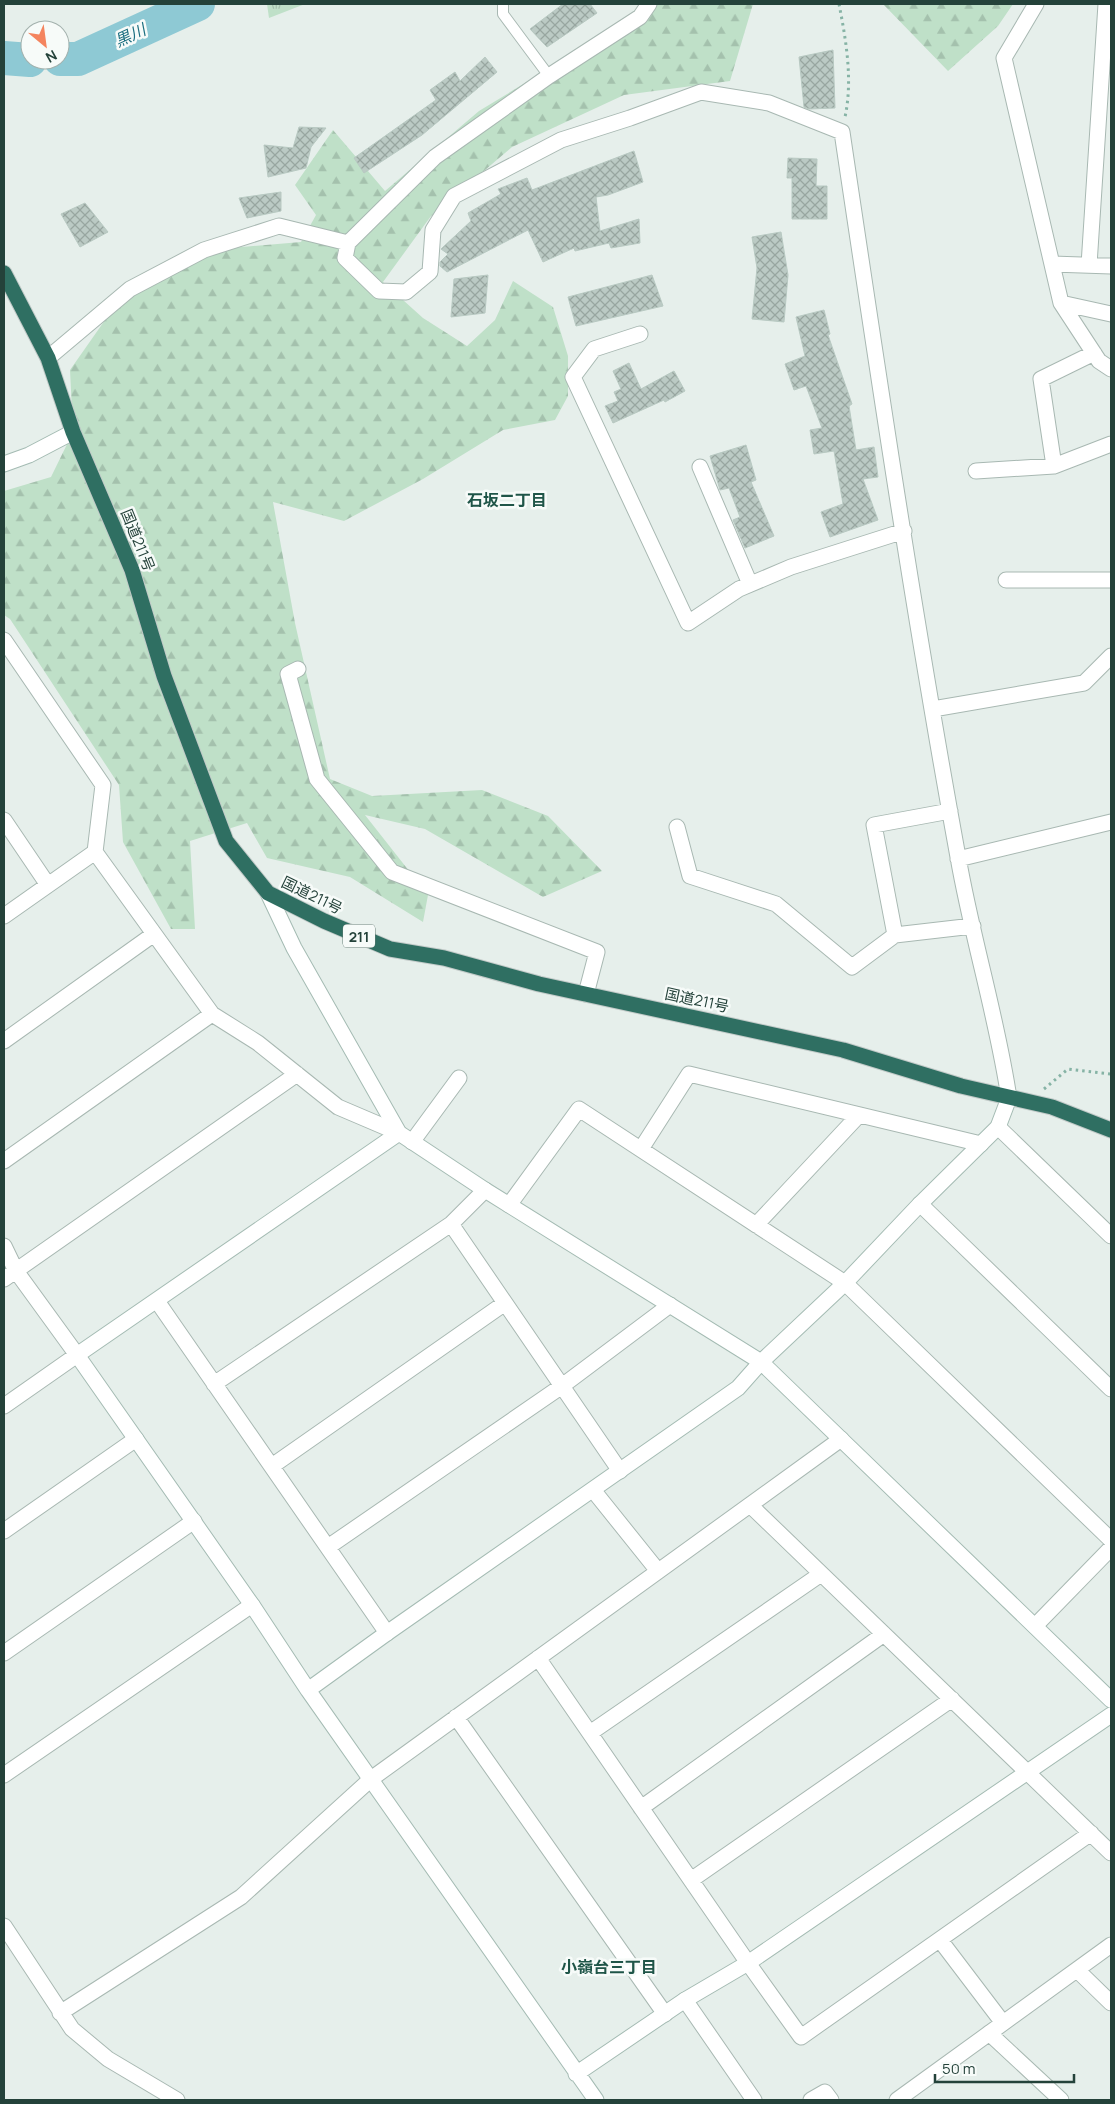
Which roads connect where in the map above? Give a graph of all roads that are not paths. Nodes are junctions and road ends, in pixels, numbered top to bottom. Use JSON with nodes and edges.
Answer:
{"nodes":[{"id":1,"x":503,"y":4,"type":"edge"},
{"id":2,"x":650,"y":4,"type":"edge"},
{"id":3,"x":1036,"y":4,"type":"edge"},
{"id":4,"x":1106,"y":4,"type":"edge"},
{"id":5,"x":549,"y":76,"type":"junction"},
{"id":6,"x":348,"y":243,"type":"junction"},
{"id":7,"x":1052,"y":264,"type":"junction"},
{"id":8,"x":1089,"y":265,"type":"junction"},
{"id":9,"x":1111,"y":266,"type":"edge"},
{"id":10,"x":4,"y":273,"type":"edge"},
{"id":11,"x":1061,"y":303,"type":"junction"},
{"id":12,"x":1111,"y":314,"type":"edge"},
{"id":13,"x":640,"y":334,"type":"dead end"},
{"id":14,"x":1094,"y":353,"type":"junction"},
{"id":15,"x":48,"y":358,"type":"junction"},
{"id":16,"x":1111,"y":369,"type":"edge"},
{"id":17,"x":73,"y":432,"type":"junction"},
{"id":18,"x":1111,"y":444,"type":"edge"},
{"id":19,"x":4,"y":464,"type":"edge"},
{"id":20,"x":1054,"y":466,"type":"junction"},
{"id":21,"x":700,"y":467,"type":"dead end"},
{"id":22,"x":976,"y":471,"type":"dead end"},
{"id":23,"x":904,"y":531,"type":"junction"},
{"id":24,"x":1006,"y":580,"type":"dead end"},
{"id":25,"x":1111,"y":580,"type":"edge"},
{"id":26,"x":750,"y":584,"type":"junction"},
{"id":27,"x":4,"y":640,"type":"edge"},
{"id":28,"x":1111,"y":656,"type":"edge"},
{"id":29,"x":298,"y":669,"type":"dead end"},
{"id":30,"x":933,"y":709,"type":"junction"},
{"id":31,"x":950,"y":811,"type":"junction"},
{"id":32,"x":4,"y":820,"type":"edge"},
{"id":33,"x":1111,"y":822,"type":"edge"},
{"id":34,"x":677,"y":827,"type":"dead end"},
{"id":35,"x":96,"y":852,"type":"junction"},
{"id":36,"x":958,"y":859,"type":"junction"},
{"id":37,"x":48,"y":885,"type":"junction"},
{"id":38,"x":268,"y":893,"type":"junction"},
{"id":39,"x":4,"y":916,"type":"edge"},
{"id":40,"x":973,"y":926,"type":"junction"},
{"id":41,"x":154,"y":934,"type":"junction"},
{"id":42,"x":895,"y":935,"type":"junction"},
{"id":43,"x":586,"y":994,"type":"junction"},
{"id":44,"x":212,"y":1014,"type":"junction"},
{"id":45,"x":4,"y":1041,"type":"edge"},
{"id":46,"x":297,"y":1074,"type":"junction"},
{"id":47,"x":459,"y":1078,"type":"dead end"},
{"id":48,"x":1009,"y":1098,"type":"junction"},
{"id":49,"x":859,"y":1115,"type":"junction"},
{"id":50,"x":998,"y":1127,"type":"junction"},
{"id":51,"x":1111,"y":1130,"type":"edge"},
{"id":52,"x":399,"y":1133,"type":"junction"},
{"id":53,"x":412,"y":1142,"type":"junction"},
{"id":54,"x":981,"y":1144,"type":"junction"},
{"id":55,"x":641,"y":1149,"type":"junction"},
{"id":56,"x":4,"y":1161,"type":"edge"},
{"id":57,"x":484,"y":1190,"type":"junction"},
{"id":58,"x":920,"y":1204,"type":"junction"},
{"id":59,"x":508,"y":1205,"type":"junction"},
{"id":60,"x":451,"y":1224,"type":"junction"},
{"id":61,"x":756,"y":1224,"type":"junction"},
{"id":62,"x":1111,"y":1236,"type":"edge"},
{"id":63,"x":4,"y":1246,"type":"edge"},
{"id":64,"x":10,"y":1275,"type":"edge"},
{"id":65,"x":845,"y":1283,"type":"junction"},
{"id":66,"x":157,"y":1301,"type":"junction"},
{"id":67,"x":505,"y":1303,"type":"junction"},
{"id":68,"x":670,"y":1306,"type":"junction"},
{"id":69,"x":77,"y":1355,"type":"junction"},
{"id":70,"x":761,"y":1362,"type":"junction"},
{"id":71,"x":214,"y":1384,"type":"junction"},
{"id":72,"x":562,"y":1386,"type":"junction"},
{"id":73,"x":1111,"y":1389,"type":"edge"},
{"id":74,"x":4,"y":1406,"type":"edge"},
{"id":75,"x":136,"y":1439,"type":"junction"},
{"id":76,"x":841,"y":1439,"type":"junction"},
{"id":77,"x":272,"y":1466,"type":"junction"},
{"id":78,"x":620,"y":1471,"type":"junction"},
{"id":79,"x":593,"y":1490,"type":"junction"},
{"id":80,"x":750,"y":1505,"type":"junction"},
{"id":81,"x":194,"y":1521,"type":"junction"},
{"id":82,"x":4,"y":1531,"type":"edge"},
{"id":83,"x":1111,"y":1540,"type":"edge"},
{"id":84,"x":328,"y":1547,"type":"junction"},
{"id":85,"x":1111,"y":1548,"type":"edge"},
{"id":86,"x":658,"y":1572,"type":"junction"},
{"id":87,"x":821,"y":1574,"type":"junction"},
{"id":88,"x":252,"y":1604,"type":"junction"},
{"id":89,"x":1035,"y":1626,"type":"junction"},
{"id":90,"x":387,"y":1633,"type":"junction"},
{"id":91,"x":884,"y":1634,"type":"junction"},
{"id":92,"x":4,"y":1653,"type":"edge"},
{"id":93,"x":538,"y":1658,"type":"junction"},
{"id":94,"x":308,"y":1690,"type":"junction"},
{"id":95,"x":952,"y":1700,"type":"junction"},
{"id":96,"x":1111,"y":1700,"type":"edge"},
{"id":97,"x":1111,"y":1715,"type":"edge"},
{"id":98,"x":456,"y":1717,"type":"junction"},
{"id":99,"x":590,"y":1733,"type":"junction"},
{"id":100,"x":1028,"y":1772,"type":"junction"},
{"id":101,"x":4,"y":1775,"type":"edge"},
{"id":102,"x":371,"y":1778,"type":"junction"},
{"id":103,"x":641,"y":1808,"type":"junction"},
{"id":104,"x":1091,"y":1833,"type":"junction"},
{"id":105,"x":1111,"y":1853,"type":"edge"},
{"id":106,"x":691,"y":1880,"type":"junction"},
{"id":107,"x":4,"y":1926,"type":"edge"},
{"id":108,"x":940,"y":1940,"type":"junction"},
{"id":109,"x":1111,"y":1945,"type":"edge"},
{"id":110,"x":748,"y":1963,"type":"junction"},
{"id":111,"x":1077,"y":1970,"type":"junction"},
{"id":112,"x":686,"y":2000,"type":"junction"},
{"id":113,"x":1111,"y":2003,"type":"edge"},
{"id":114,"x":60,"y":2013,"type":"junction"},
{"id":115,"x":665,"y":2014,"type":"junction"},
{"id":116,"x":1003,"y":2023,"type":"junction"},
{"id":117,"x":989,"y":2033,"type":"junction"},
{"id":118,"x":576,"y":2074,"type":"junction"},
{"id":119,"x":177,"y":2100,"type":"edge"},
{"id":120,"x":596,"y":2100,"type":"edge"},
{"id":121,"x":754,"y":2100,"type":"edge"},
{"id":122,"x":811,"y":2100,"type":"edge"},
{"id":123,"x":831,"y":2100,"type":"edge"},
{"id":124,"x":897,"y":2100,"type":"edge"},
{"id":125,"x":1061,"y":2100,"type":"edge"}],
"edges":[{"from":1,"to":5,"type":"lane"},
{"from":2,"to":5,"type":"street"},
{"from":3,"to":7,"type":"street"},
{"from":4,"to":8,"type":"street"},
{"from":5,"to":6,"type":"street"},
{"from":6,"to":15,"type":"street"},
{"from":6,"to":23,"type":"street"},
{"from":7,"to":8,"type":"street"},
{"from":7,"to":11,"type":"street"},
{"from":8,"to":9,"type":"street"},
{"from":10,"to":15,"type":"highway","name":"国道211号","number":"211"},
{"from":11,"to":12,"type":"street"},
{"from":11,"to":14,"type":"street"},
{"from":13,"to":26,"type":"street"},
{"from":14,"to":16,"type":"street"},
{"from":14,"to":20,"type":"street"},
{"from":15,"to":17,"type":"highway","name":"国道211号","number":"211"},
{"from":17,"to":19,"type":"street"},
{"from":17,"to":38,"type":"highway","name":"国道211号","number":"211"},
{"from":18,"to":20,"type":"street"},
{"from":20,"to":22,"type":"street"},
{"from":21,"to":26,"type":"street"},
{"from":23,"to":26,"type":"street"},
{"from":23,"to":30,"type":"street"},
{"from":24,"to":25,"type":"street"},
{"from":27,"to":35,"type":"street"},
{"from":28,"to":30,"type":"street"},
{"from":29,"to":43,"type":"street"},
{"from":30,"to":31,"type":"street"},
{"from":31,"to":36,"type":"street"},
{"from":31,"to":42,"type":"street"},
{"from":32,"to":37,"type":"street"},
{"from":33,"to":36,"type":"street"},
{"from":34,"to":42,"type":"street"},
{"from":35,"to":37,"type":"street"},
{"from":35,"to":41,"type":"street"},
{"from":36,"to":40,"type":"street"},
{"from":37,"to":39,"type":"street"},
{"from":38,"to":43,"type":"highway","name":"国道211号","number":"211"},
{"from":38,"to":52,"type":"street"},
{"from":40,"to":42,"type":"street"},
{"from":40,"to":48,"type":"street"},
{"from":41,"to":44,"type":"street"},
{"from":41,"to":45,"type":"street"},
{"from":43,"to":48,"type":"highway","name":"国道211号","number":"211"},
{"from":44,"to":46,"type":"street"},
{"from":44,"to":56,"type":"street"},
{"from":46,"to":52,"type":"street"},
{"from":46,"to":64,"type":"street"},
{"from":47,"to":53,"type":"street"},
{"from":48,"to":50,"type":"street"},
{"from":48,"to":51,"type":"highway","name":"国道211号","number":"211"},
{"from":49,"to":54,"type":"street"},
{"from":49,"to":55,"type":"street"},
{"from":49,"to":61,"type":"street"},
{"from":50,"to":54,"type":"street"},
{"from":50,"to":62,"type":"street"},
{"from":52,"to":53,"type":"street"},
{"from":52,"to":66,"type":"street"},
{"from":53,"to":57,"type":"street"},
{"from":54,"to":58,"type":"street"},
{"from":55,"to":59,"type":"street"},
{"from":55,"to":61,"type":"street"},
{"from":57,"to":59,"type":"street"},
{"from":57,"to":60,"type":"street"},
{"from":58,"to":65,"type":"street"},
{"from":58,"to":73,"type":"street"},
{"from":59,"to":68,"type":"street"},
{"from":60,"to":67,"type":"street"},
{"from":60,"to":71,"type":"street"},
{"from":61,"to":65,"type":"street"},
{"from":63,"to":64,"type":"street"},
{"from":64,"to":69,"type":"street"},
{"from":65,"to":70,"type":"street"},
{"from":65,"to":83,"type":"street"},
{"from":66,"to":69,"type":"street"},
{"from":66,"to":71,"type":"street"},
{"from":67,"to":72,"type":"street"},
{"from":67,"to":77,"type":"street"},
{"from":68,"to":70,"type":"street"},
{"from":68,"to":72,"type":"street"},
{"from":69,"to":74,"type":"street"},
{"from":69,"to":75,"type":"street"},
{"from":70,"to":76,"type":"street"},
{"from":70,"to":78,"type":"street"},
{"from":71,"to":77,"type":"street"},
{"from":72,"to":78,"type":"street"},
{"from":72,"to":84,"type":"street"},
{"from":75,"to":81,"type":"street"},
{"from":75,"to":82,"type":"street"},
{"from":76,"to":80,"type":"street"},
{"from":76,"to":89,"type":"street"},
{"from":77,"to":84,"type":"street"},
{"from":78,"to":79,"type":"street"},
{"from":79,"to":86,"type":"street"},
{"from":79,"to":90,"type":"street"},
{"from":80,"to":86,"type":"street"},
{"from":80,"to":87,"type":"street"},
{"from":81,"to":88,"type":"street"},
{"from":81,"to":92,"type":"street"},
{"from":84,"to":90,"type":"street"},
{"from":85,"to":89,"type":"street"},
{"from":86,"to":93,"type":"street"},
{"from":87,"to":91,"type":"street"},
{"from":87,"to":99,"type":"street"},
{"from":88,"to":94,"type":"street"},
{"from":88,"to":101,"type":"street"},
{"from":89,"to":96,"type":"street"},
{"from":90,"to":94,"type":"street"},
{"from":91,"to":95,"type":"street"},
{"from":91,"to":103,"type":"street"},
{"from":93,"to":98,"type":"street"},
{"from":93,"to":99,"type":"street"},
{"from":94,"to":102,"type":"street"},
{"from":95,"to":100,"type":"street"},
{"from":95,"to":106,"type":"street"},
{"from":97,"to":100,"type":"street"},
{"from":98,"to":102,"type":"street"},
{"from":98,"to":115,"type":"street"},
{"from":99,"to":103,"type":"street"},
{"from":100,"to":104,"type":"street"},
{"from":100,"to":110,"type":"street"},
{"from":102,"to":114,"type":"street"},
{"from":102,"to":118,"type":"street"},
{"from":103,"to":106,"type":"street"},
{"from":104,"to":105,"type":"street"},
{"from":104,"to":108,"type":"street"},
{"from":106,"to":110,"type":"street"},
{"from":107,"to":114,"type":"street"},
{"from":108,"to":110,"type":"street"},
{"from":108,"to":116,"type":"street"},
{"from":109,"to":111,"type":"street"},
{"from":110,"to":112,"type":"street"},
{"from":111,"to":113,"type":"street"},
{"from":111,"to":116,"type":"street"},
{"from":112,"to":115,"type":"street"},
{"from":112,"to":121,"type":"street"},
{"from":114,"to":119,"type":"street"},
{"from":115,"to":118,"type":"street"},
{"from":116,"to":117,"type":"street"},
{"from":117,"to":124,"type":"street"},
{"from":117,"to":125,"type":"street"},
{"from":118,"to":120,"type":"street"},
{"from":122,"to":123,"type":"street"}]}
